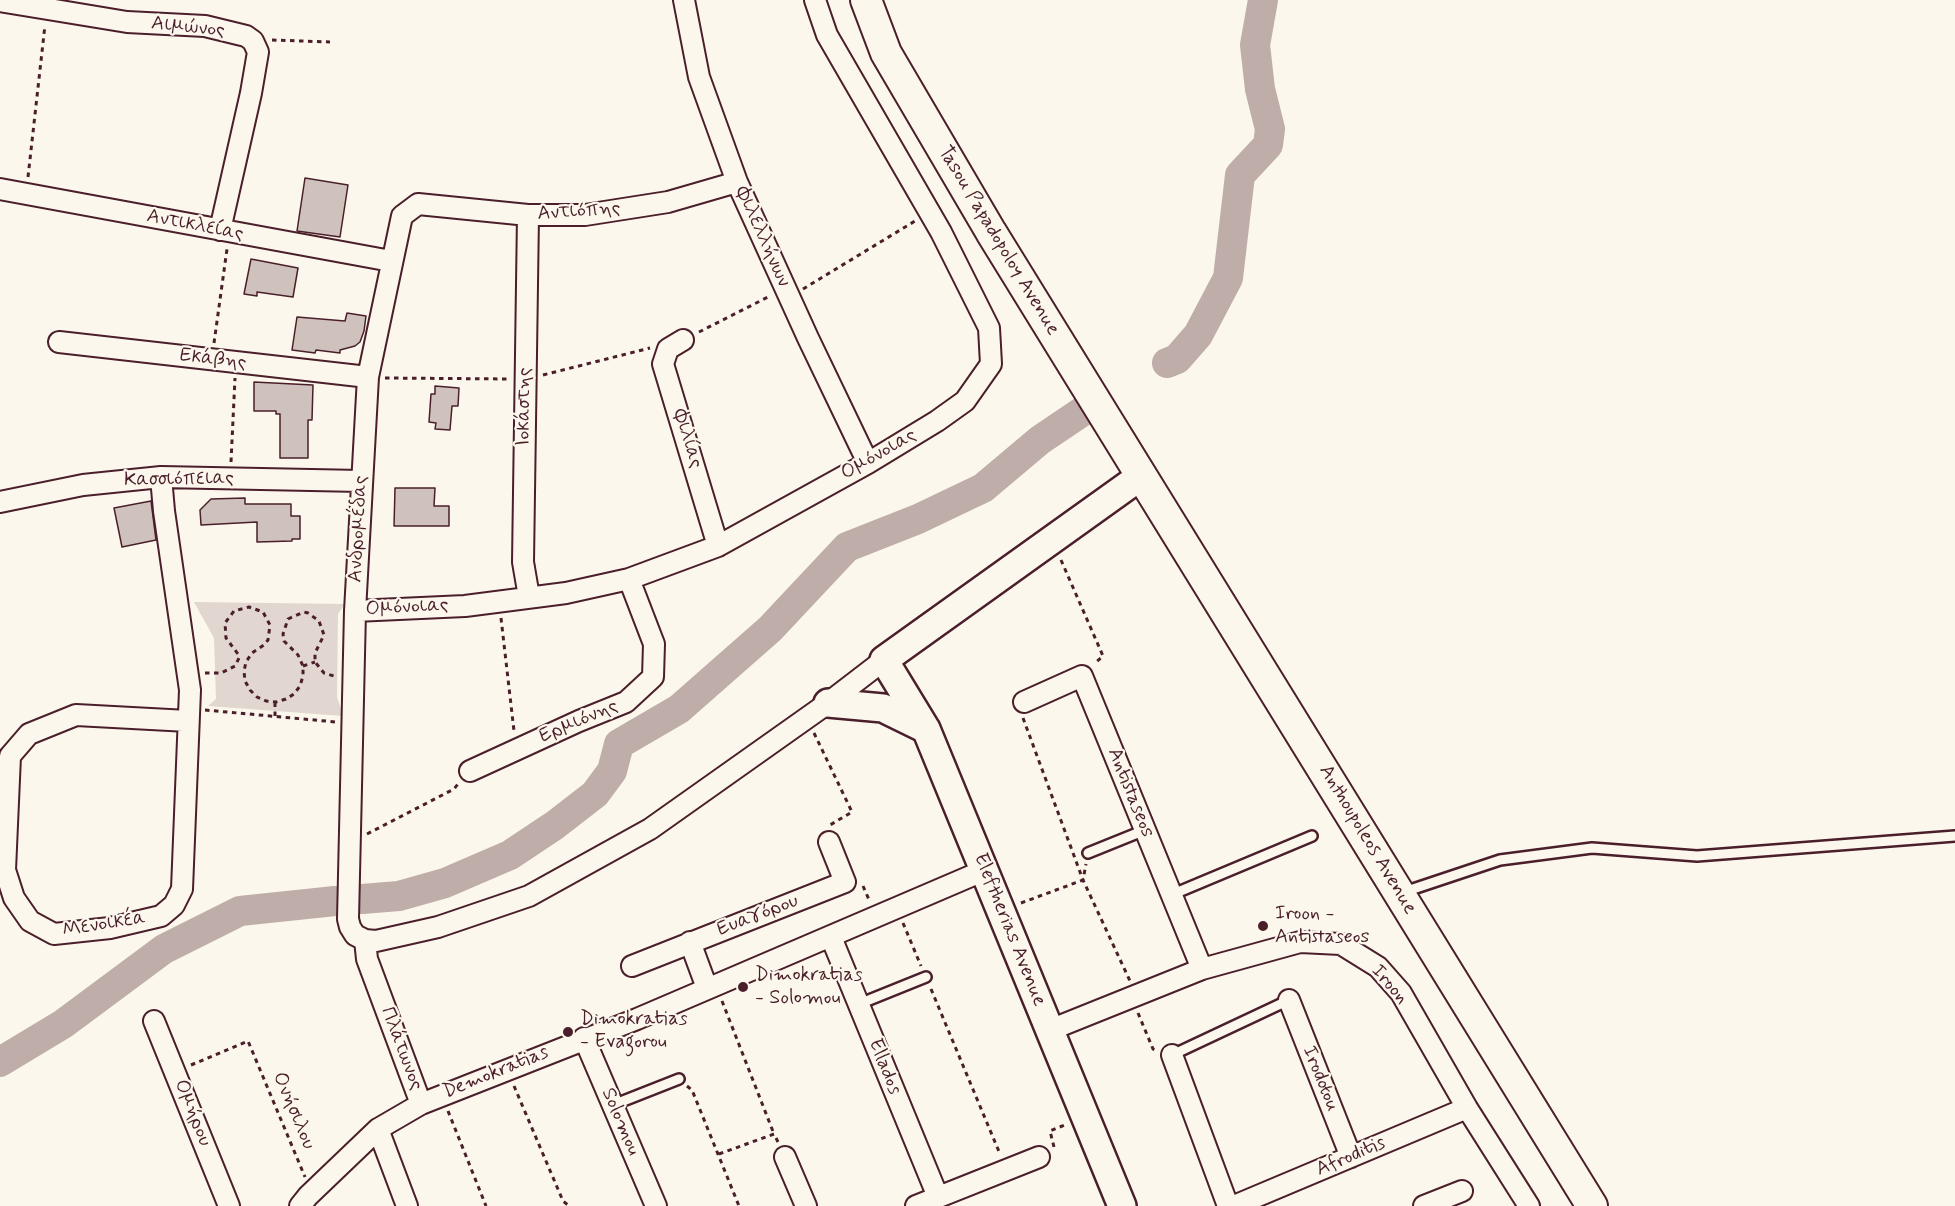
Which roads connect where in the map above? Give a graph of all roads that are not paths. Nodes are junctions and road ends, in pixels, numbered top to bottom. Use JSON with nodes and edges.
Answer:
{"nodes":[{"id":1,"x":684,"y":0,"type":"edge"},
{"id":2,"x":815,"y":0,"type":"edge"},
{"id":3,"x":866,"y":0,"type":"edge"},
{"id":4,"x":0,"y":1,"type":"edge"},
{"id":5,"x":737,"y":182,"type":"junction"},
{"id":6,"x":0,"y":189,"type":"edge"},
{"id":7,"x":418,"y":204,"type":"joint"},
{"id":8,"x":528,"y":215,"type":"junction"},
{"id":9,"x":224,"y":231,"type":"junction"},
{"id":10,"x":391,"y":261,"type":"junction"},
{"id":11,"x":683,"y":340,"type":"road end"},
{"id":12,"x":59,"y":342,"type":"dead end"},
{"id":13,"x":368,"y":377,"type":"junction"},
{"id":14,"x":868,"y":463,"type":"junction"},
{"id":15,"x":1141,"y":476,"type":"junction"},
{"id":16,"x":161,"y":477,"type":"junction"},
{"id":17,"x":361,"y":481,"type":"junction"},
{"id":18,"x":0,"y":502,"type":"edge"},
{"id":19,"x":718,"y":546,"type":"junction"},
{"id":20,"x":629,"y":579,"type":"junction"},
{"id":21,"x":529,"y":597,"type":"junction"},
{"id":22,"x":355,"y":611,"type":"junction"},
{"id":23,"x":884,"y":660,"type":"junction"},
{"id":24,"x":1024,"y":702,"type":"dead end"},
{"id":25,"x":818,"y":711,"type":"junction"},
{"id":26,"x":188,"y":715,"type":"junction"},
{"id":27,"x":926,"y":729,"type":"junction"},
{"id":28,"x":470,"y":771,"type":"road end"},
{"id":29,"x":1145,"y":830,"type":"junction"},
{"id":30,"x":1312,"y":836,"type":"dead end"},
{"id":31,"x":1955,"y":836,"type":"edge"},
{"id":32,"x":829,"y":842,"type":"road end"},
{"id":33,"x":1088,"y":853,"type":"road end"},
{"id":34,"x":985,"y":870,"type":"junction"},
{"id":35,"x":1400,"y":893,"type":"junction"},
{"id":36,"x":1171,"y":895,"type":"junction"},
{"id":37,"x":360,"y":937,"type":"junction"},
{"id":38,"x":831,"y":937,"type":"junction"},
{"id":39,"x":690,"y":942,"type":"junction"},
{"id":40,"x":632,"y":966,"type":"dead end"},
{"id":41,"x":1202,"y":969,"type":"junction"},
{"id":42,"x":926,"y":978,"type":"road end"},
{"id":43,"x":711,"y":986,"type":"junction"},
{"id":44,"x":1289,"y":1000,"type":"joint"},
{"id":45,"x":859,"y":1004,"type":"junction"},
{"id":46,"x":154,"y":1021,"type":"dead end"},
{"id":47,"x":1050,"y":1030,"type":"junction"},
{"id":48,"x":584,"y":1038,"type":"junction"},
{"id":49,"x":1172,"y":1055,"type":"joint"},
{"id":50,"x":679,"y":1079,"type":"road end"},
{"id":51,"x":421,"y":1104,"type":"junction"},
{"id":52,"x":613,"y":1105,"type":"junction"},
{"id":53,"x":1467,"y":1108,"type":"junction"},
{"id":54,"x":378,"y":1129,"type":"junction"},
{"id":55,"x":785,"y":1157,"type":"road end"},
{"id":56,"x":1039,"y":1157,"type":"road end"},
{"id":57,"x":1351,"y":1157,"type":"junction"},
{"id":58,"x":1462,"y":1191,"type":"dead end"},
{"id":59,"x":938,"y":1197,"type":"junction"},
{"id":60,"x":306,"y":1199,"type":"edge"},
{"id":61,"x":652,"y":1205,"type":"edge"},
{"id":62,"x":229,"y":1206,"type":"edge"},
{"id":63,"x":407,"y":1206,"type":"edge"},
{"id":64,"x":806,"y":1206,"type":"edge"},
{"id":65,"x":916,"y":1206,"type":"edge"},
{"id":66,"x":1122,"y":1206,"type":"edge"},
{"id":67,"x":1228,"y":1206,"type":"edge"},
{"id":68,"x":1234,"y":1206,"type":"edge"},
{"id":69,"x":1424,"y":1206,"type":"edge"},
{"id":70,"x":1529,"y":1206,"type":"edge"},
{"id":71,"x":1592,"y":1206,"type":"edge"}],
"edges":[{"from":1,"to":5,"type":"street","name":"Φιλελλήνων"},
{"from":2,"to":14,"type":"street","name":"Ομόνοιας"},
{"from":3,"to":15,"type":"main road","name":"Tasou Papadopoloy Avenue"},
{"from":4,"to":9,"type":"street","name":"Αιμώνος"},
{"from":5,"to":8,"type":"street","name":"Αντιόπης"},
{"from":5,"to":14,"type":"street","name":"Φιλελλήνων"},
{"from":6,"to":9,"type":"street","name":"Αντικλείας"},
{"from":7,"to":8,"type":"street","name":"Αντιόπης"},
{"from":7,"to":10,"type":"street","name":"Ανδρομέδας"},
{"from":8,"to":21,"type":"street","name":"Ιοκάστης"},
{"from":9,"to":10,"type":"street","name":"Αντικλείας"},
{"from":10,"to":13,"type":"street","name":"Ανδρομέδας"},
{"from":11,"to":19,"type":"street","name":"Φιλίας"},
{"from":12,"to":13,"type":"street","name":"Εκάβης"},
{"from":13,"to":17,"type":"street","name":"Ανδρομέδας"},
{"from":14,"to":19,"type":"street","name":"Ομόνοιας"},
{"from":15,"to":23,"type":"main road"},
{"from":15,"to":35,"type":"main road","name":"Anthoupoleos Avenue"},
{"from":16,"to":17,"type":"street","name":"Κασσιόπειας"},
{"from":16,"to":18,"type":"street","name":"Κασσιόπειας"},
{"from":16,"to":26,"type":"street","name":"Μενοικέα"},
{"from":17,"to":22,"type":"street","name":"Ανδρομέδας"},
{"from":19,"to":20,"type":"street","name":"Ομόνοιας"},
{"from":20,"to":21,"type":"street","name":"Ομόνοιας"},
{"from":20,"to":28,"type":"street","name":"Ερμιόνης"},
{"from":21,"to":22,"type":"street","name":"Ομόνοιας"},
{"from":22,"to":37,"type":"street","name":"Ανδρομέδας"},
{"from":23,"to":25,"type":"street"},
{"from":23,"to":27,"type":"main road","name":"Eleftherias Avenue"},
{"from":24,"to":29,"type":"street","name":"Antistaseos"},
{"from":25,"to":27,"type":"main road"},
{"from":25,"to":37,"type":"street"},
{"from":26,"to":26,"type":"street","name":"Μενοικέα"},
{"from":27,"to":34,"type":"main road","name":"Eleftherias Avenue"},
{"from":29,"to":33,"type":"lane"},
{"from":29,"to":36,"type":"street","name":"Antistaseos"},
{"from":30,"to":36,"type":"lane"},
{"from":31,"to":35,"type":"lane"},
{"from":32,"to":39,"type":"street","name":"Ευαγόρου"},
{"from":34,"to":38,"type":"street","name":"Demokratias"},
{"from":34,"to":47,"type":"main road","name":"Eleftherias Avenue"},
{"from":35,"to":71,"type":"main road","name":"Anthoupoleos Avenue"},
{"from":36,"to":41,"type":"street","name":"Antistaseos"},
{"from":37,"to":51,"type":"street","name":"Πλάτωνος"},
{"from":38,"to":43,"type":"street","name":"Demokratias"},
{"from":38,"to":45,"type":"street","name":"Ellados"},
{"from":39,"to":40,"type":"street","name":"Ευαγόρου"},
{"from":39,"to":43,"type":"street"},
{"from":41,"to":47,"type":"street","name":"Iroon"},
{"from":41,"to":53,"type":"street","name":"Iroon"},
{"from":42,"to":45,"type":"lane"},
{"from":43,"to":48,"type":"street","name":"Demokratias"},
{"from":44,"to":49,"type":"lane"},
{"from":44,"to":57,"type":"street","name":"Irodotou"},
{"from":45,"to":59,"type":"street","name":"Ellados"},
{"from":46,"to":62,"type":"street","name":"Ομήρου"},
{"from":47,"to":66,"type":"main road","name":"Eleftherias Avenue"},
{"from":48,"to":51,"type":"street","name":"Demokratias"},
{"from":48,"to":52,"type":"street","name":"Solomou"},
{"from":49,"to":67,"type":"street"},
{"from":50,"to":52,"type":"lane"},
{"from":51,"to":54,"type":"street","name":"Demokratias"},
{"from":52,"to":61,"type":"street","name":"Solomou"},
{"from":53,"to":57,"type":"street","name":"Afroditis"},
{"from":53,"to":70,"type":"street","name":"Iroon"},
{"from":54,"to":60,"type":"street","name":"Demokratias"},
{"from":54,"to":63,"type":"street"},
{"from":55,"to":64,"type":"street"},
{"from":56,"to":59,"type":"street"},
{"from":57,"to":68,"type":"street","name":"Afroditis"},
{"from":58,"to":69,"type":"street"},
{"from":59,"to":65,"type":"street"}]}
